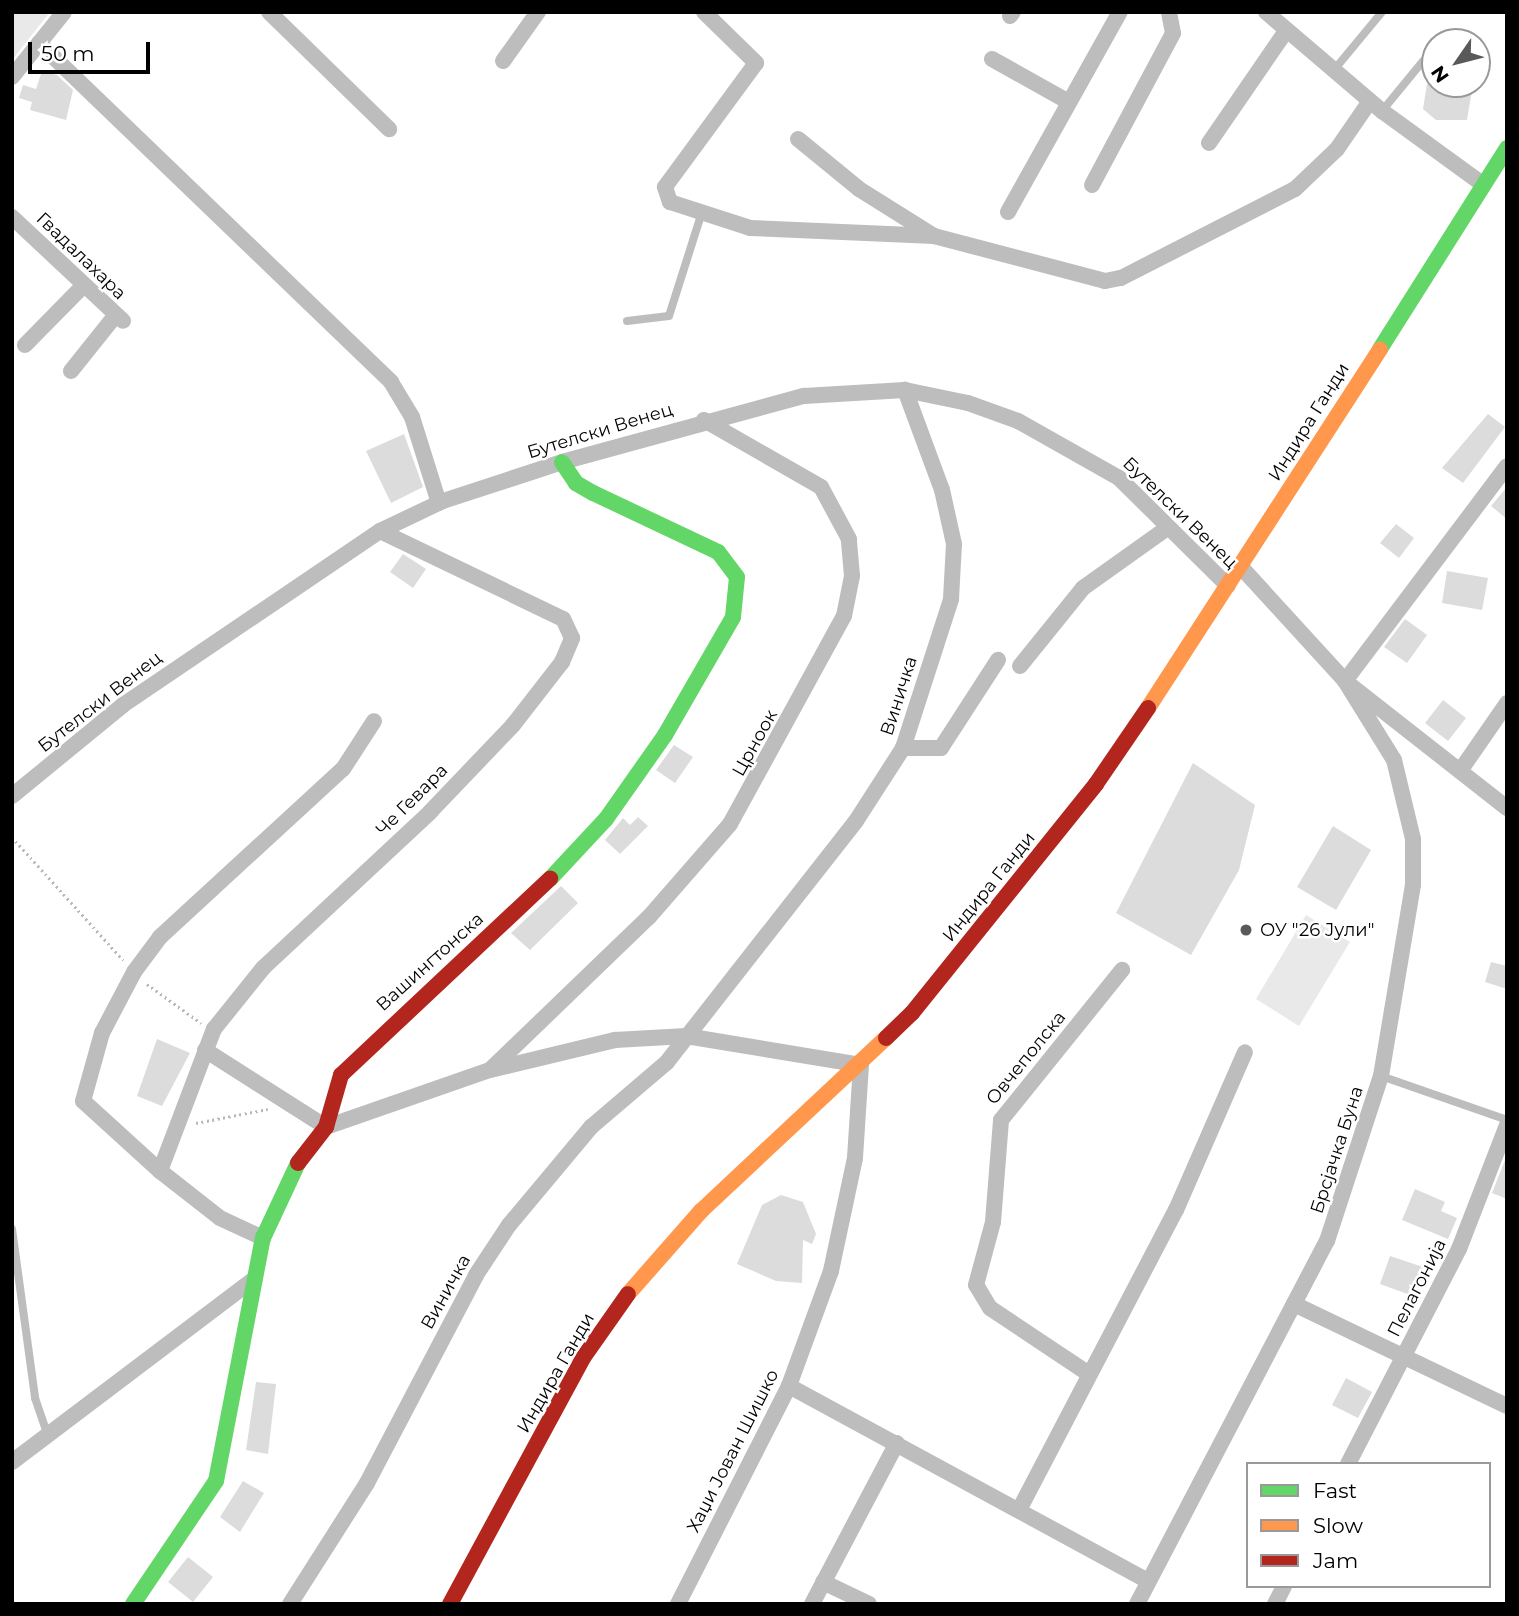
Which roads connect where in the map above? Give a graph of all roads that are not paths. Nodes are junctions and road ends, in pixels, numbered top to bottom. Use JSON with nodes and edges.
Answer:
{"nodes":[{"id":1,"x":64,"y":12,"type":"edge"},
{"id":2,"x":269,"y":12,"type":"edge"},
{"id":3,"x":538,"y":12,"type":"edge"},
{"id":4,"x":704,"y":12,"type":"edge"},
{"id":5,"x":1120,"y":12,"type":"edge"},
{"id":6,"x":1169,"y":12,"type":"edge"},
{"id":7,"x":1266,"y":12,"type":"edge"},
{"id":8,"x":1382,"y":12,"type":"edge"},
{"id":9,"x":1286,"y":31,"type":"junction"},
{"id":10,"x":39,"y":43,"type":"junction"},
{"id":11,"x":992,"y":59,"type":"dead end"},
{"id":12,"x":503,"y":61,"type":"dead end"},
{"id":13,"x":1421,"y":63,"type":"edge"},
{"id":14,"x":1334,"y":71,"type":"junction"},
{"id":15,"x":12,"y":77,"type":"edge"},
{"id":16,"x":1069,"y":102,"type":"junction"},
{"id":17,"x":1376,"y":106,"type":"junction"},
{"id":18,"x":389,"y":129,"type":"dead end"},
{"id":19,"x":798,"y":139,"type":"dead end"},
{"id":20,"x":1209,"y":143,"type":"dead end"},
{"id":21,"x":1507,"y":149,"type":"edge"},
{"id":22,"x":1481,"y":183,"type":"junction"},
{"id":23,"x":1092,"y":185,"type":"dead end"},
{"id":24,"x":1008,"y":212,"type":"dead end"},
{"id":25,"x":701,"y":215,"type":"junction"},
{"id":26,"x":12,"y":218,"type":"edge"},
{"id":27,"x":934,"y":236,"type":"junction"},
{"id":28,"x":83,"y":286,"type":"junction"},
{"id":29,"x":627,"y":321,"type":"dead end"},
{"id":30,"x":25,"y":345,"type":"dead end"},
{"id":31,"x":71,"y":371,"type":"dead end"},
{"id":32,"x":905,"y":390,"type":"junction"},
{"id":33,"x":704,"y":420,"type":"junction"},
{"id":34,"x":562,"y":462,"type":"junction"},
{"id":35,"x":1507,"y":466,"type":"edge"},
{"id":36,"x":439,"y":503,"type":"junction"},
{"id":37,"x":1167,"y":528,"type":"junction"},
{"id":38,"x":380,"y":531,"type":"junction"},
{"id":39,"x":1241,"y":567,"type":"junction"},
{"id":40,"x":1228,"y":586,"type":"junction"},
{"id":41,"x":998,"y":660,"type":"dead end"},
{"id":42,"x":1020,"y":666,"type":"dead end"},
{"id":43,"x":1345,"y":681,"type":"junction"},
{"id":44,"x":1507,"y":703,"type":"edge"},
{"id":45,"x":374,"y":721,"type":"dead end"},
{"id":46,"x":902,"y":748,"type":"junction"},
{"id":47,"x":1460,"y":771,"type":"junction"},
{"id":48,"x":12,"y":796,"type":"edge"},
{"id":49,"x":1507,"y":808,"type":"edge"},
{"id":50,"x":1122,"y":970,"type":"dead end"},
{"id":51,"x":687,"y":1036,"type":"junction"},
{"id":52,"x":205,"y":1050,"type":"junction"},
{"id":53,"x":1245,"y":1052,"type":"dead end"},
{"id":54,"x":862,"y":1065,"type":"junction"},
{"id":55,"x":490,"y":1070,"type":"junction"},
{"id":56,"x":1381,"y":1076,"type":"junction"},
{"id":57,"x":334,"y":1089,"type":"junction"},
{"id":58,"x":352,"y":1120,"type":"junction"},
{"id":59,"x":1507,"y":1122,"type":"edge"},
{"id":60,"x":326,"y":1127,"type":"junction"},
{"id":61,"x":160,"y":1171,"type":"junction"},
{"id":62,"x":12,"y":1229,"type":"edge"},
{"id":63,"x":263,"y":1238,"type":"junction"},
{"id":64,"x":251,"y":1281,"type":"junction"},
{"id":65,"x":1294,"y":1304,"type":"junction"},
{"id":66,"x":1404,"y":1356,"type":"junction"},
{"id":67,"x":1089,"y":1374,"type":"junction"},
{"id":68,"x":789,"y":1386,"type":"junction"},
{"id":69,"x":1507,"y":1406,"type":"edge"},
{"id":70,"x":48,"y":1436,"type":"junction"},
{"id":71,"x":897,"y":1443,"type":"junction"},
{"id":72,"x":12,"y":1462,"type":"edge"},
{"id":73,"x":1349,"y":1462,"type":"edge"},
{"id":74,"x":1019,"y":1510,"type":"junction"},
{"id":75,"x":1149,"y":1581,"type":"junction"},
{"id":76,"x":823,"y":1582,"type":"junction"},
{"id":77,"x":1283,"y":1588,"type":"edge"},
{"id":78,"x":133,"y":1604,"type":"edge"},
{"id":79,"x":290,"y":1604,"type":"edge"},
{"id":80,"x":450,"y":1604,"type":"edge"},
{"id":81,"x":678,"y":1604,"type":"edge"},
{"id":82,"x":812,"y":1604,"type":"edge"},
{"id":83,"x":869,"y":1604,"type":"edge"},
{"id":84,"x":1137,"y":1604,"type":"edge"},
{"id":85,"x":1275,"y":1604,"type":"edge"}],
"edges":[{"from":1,"to":10,"type":"street"},
{"from":2,"to":18,"type":"street"},
{"from":3,"to":12,"type":"street"},
{"from":4,"to":25,"type":"street"},
{"from":5,"to":16,"type":"street"},
{"from":6,"to":23,"type":"street"},
{"from":7,"to":9,"type":"street"},
{"from":8,"to":14,"type":"lane"},
{"from":9,"to":14,"type":"street"},
{"from":9,"to":20,"type":"street"},
{"from":10,"to":15,"type":"street"},
{"from":10,"to":36,"type":"street"},
{"from":11,"to":16,"type":"street"},
{"from":13,"to":17,"type":"lane"},
{"from":14,"to":17,"type":"street"},
{"from":16,"to":24,"type":"street"},
{"from":17,"to":22,"type":"street"},
{"from":17,"to":27,"type":"street"},
{"from":19,"to":27,"type":"street"},
{"from":21,"to":22,"type":"street","name":"Индира Ганди"},
{"from":22,"to":39,"type":"street","name":"Индира Ганди"},
{"from":25,"to":27,"type":"street"},
{"from":25,"to":29,"type":"lane"},
{"from":26,"to":28,"type":"street","name":"Гвадалахара"},
{"from":28,"to":30,"type":"street"},
{"from":28,"to":31,"type":"street","name":"Гвадалахара"},
{"from":32,"to":33,"type":"street","name":"Бутелски Венец"},
{"from":32,"to":37,"type":"street","name":"Бутелски Венец"},
{"from":32,"to":46,"type":"street","name":"Виничка"},
{"from":33,"to":34,"type":"street","name":"Бутелски Венец"},
{"from":33,"to":55,"type":"street","name":"Црноок"},
{"from":34,"to":36,"type":"street","name":"Бутелски Венец"},
{"from":34,"to":57,"type":"street","name":"Вашингтонска"},
{"from":35,"to":43,"type":"street"},
{"from":36,"to":38,"type":"street","name":"Бутелски Венец"},
{"from":37,"to":40,"type":"street","name":"Бутелски Венец"},
{"from":37,"to":42,"type":"street"},
{"from":38,"to":48,"type":"street","name":"Бутелски Венец"},
{"from":38,"to":52,"type":"street","name":"Че Гевара"},
{"from":39,"to":40,"type":"street","name":"Индира Ганди"},
{"from":39,"to":43,"type":"street","name":"Бутелски Венец"},
{"from":40,"to":54,"type":"street","name":"Индира Ганди"},
{"from":41,"to":46,"type":"street"},
{"from":43,"to":47,"type":"street","name":"Бутелски Венец"},
{"from":43,"to":56,"type":"street","name":"Брсјачка Буна"},
{"from":44,"to":47,"type":"street"},
{"from":45,"to":61,"type":"street"},
{"from":46,"to":51,"type":"street","name":"Виничка"},
{"from":47,"to":49,"type":"street","name":"Бутелски Венец"},
{"from":50,"to":67,"type":"street","name":"Овчеполска"},
{"from":51,"to":54,"type":"street"},
{"from":51,"to":55,"type":"street"},
{"from":51,"to":79,"type":"street","name":"Виничка"},
{"from":52,"to":60,"type":"street"},
{"from":52,"to":61,"type":"street","name":"Че Гевара"},
{"from":53,"to":67,"type":"street"},
{"from":54,"to":68,"type":"street","name":"Хаџи Јован Шишко"},
{"from":54,"to":80,"type":"street","name":"Индира Ганди"},
{"from":55,"to":58,"type":"street"},
{"from":56,"to":59,"type":"lane"},
{"from":56,"to":65,"type":"street","name":"Брсјачка Буна"},
{"from":57,"to":58,"type":"street"},
{"from":57,"to":60,"type":"street","name":"Вашингтонска"},
{"from":58,"to":60,"type":"street"},
{"from":59,"to":66,"type":"street","name":"Пелагонија"},
{"from":60,"to":63,"type":"street","name":"Вашингтонска"},
{"from":61,"to":63,"type":"street"},
{"from":62,"to":70,"type":"lane"},
{"from":63,"to":64,"type":"street","name":"Вашингтонска"},
{"from":64,"to":70,"type":"street"},
{"from":64,"to":78,"type":"street","name":"Вашингтонска"},
{"from":65,"to":66,"type":"street"},
{"from":65,"to":75,"type":"street","name":"Брсјачка Буна"},
{"from":66,"to":69,"type":"street"},
{"from":66,"to":73,"type":"street","name":"Пелагонија"},
{"from":67,"to":74,"type":"street"},
{"from":68,"to":71,"type":"street"},
{"from":68,"to":81,"type":"street","name":"Хаџи Јован Шишко"},
{"from":70,"to":72,"type":"street"},
{"from":71,"to":74,"type":"street"},
{"from":71,"to":76,"type":"street"},
{"from":74,"to":75,"type":"street"},
{"from":75,"to":84,"type":"street","name":"Брсјачка Буна"},
{"from":76,"to":82,"type":"street"},
{"from":76,"to":83,"type":"street"},
{"from":77,"to":85,"type":"street"}]}
